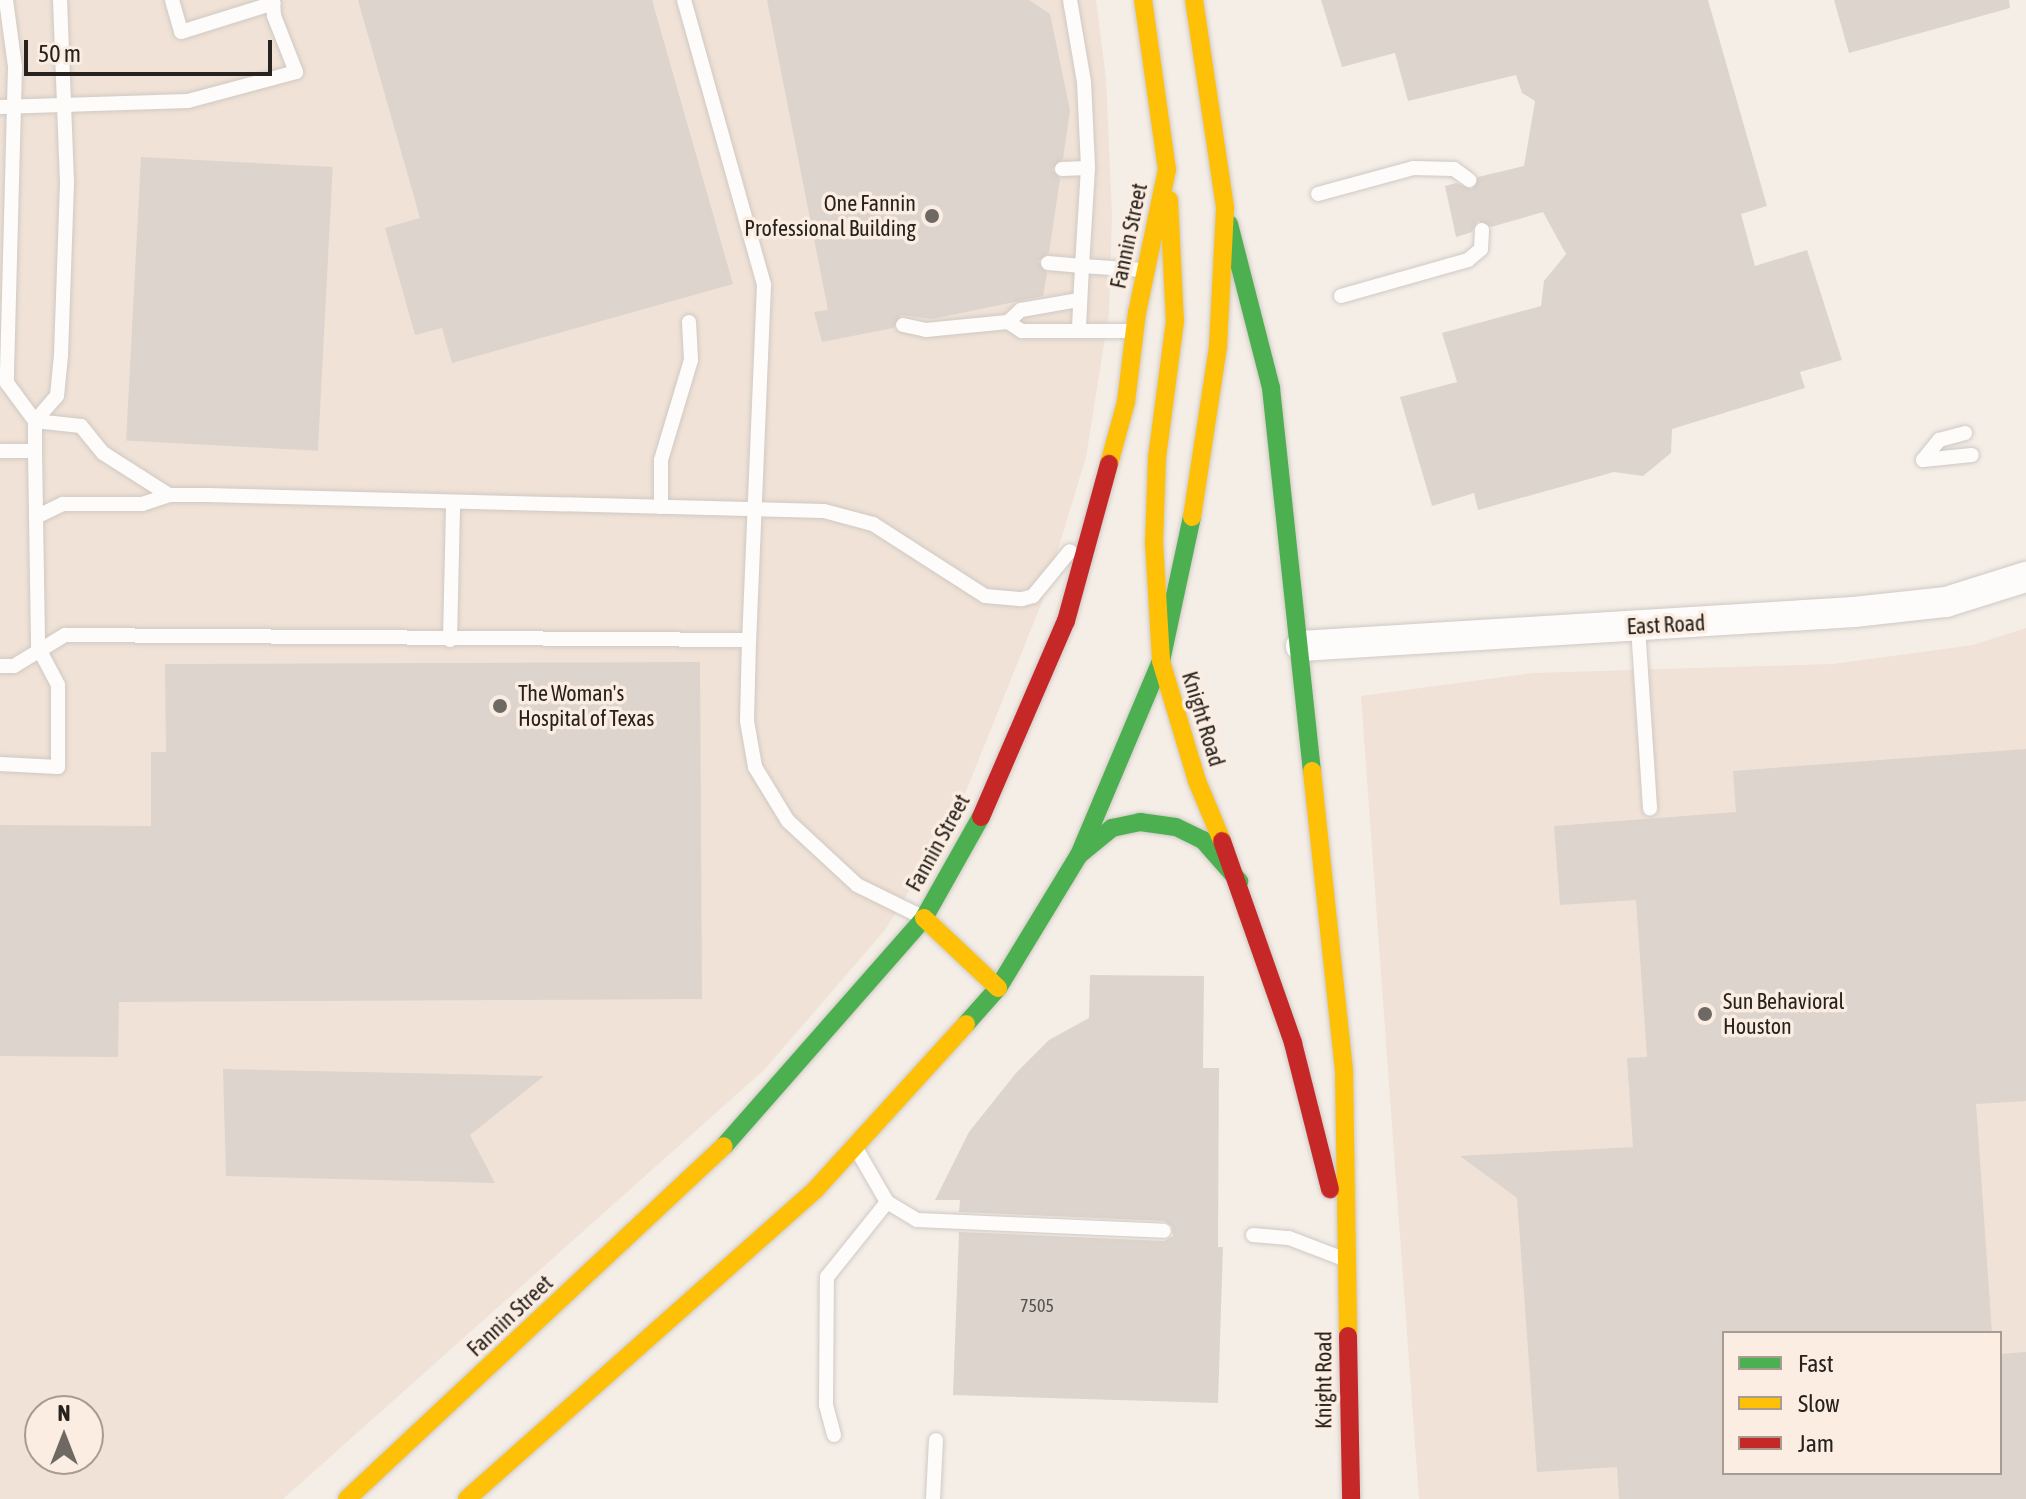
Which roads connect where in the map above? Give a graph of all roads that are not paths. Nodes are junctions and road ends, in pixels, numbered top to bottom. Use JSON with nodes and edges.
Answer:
{"nodes":[{"id":1,"x":6,"y":0,"type":"edge"},
{"id":2,"x":60,"y":0,"type":"edge"},
{"id":3,"x":172,"y":0,"type":"edge"},
{"id":4,"x":684,"y":0,"type":"edge"},
{"id":5,"x":1070,"y":0,"type":"edge"},
{"id":6,"x":1143,"y":0,"type":"edge"},
{"id":7,"x":1194,"y":0,"type":"edge"},
{"id":8,"x":274,"y":2,"type":"edge"},
{"id":9,"x":66,"y":106,"type":"junction"},
{"id":10,"x":7,"y":107,"type":"edge"},
{"id":11,"x":1088,"y":168,"type":"junction"},
{"id":12,"x":1062,"y":169,"type":"dead end"},
{"id":13,"x":1167,"y":170,"type":"junction"},
{"id":14,"x":1469,"y":180,"type":"dead end"},
{"id":15,"x":1318,"y":194,"type":"dead end"},
{"id":16,"x":1225,"y":207,"type":"junction"},
{"id":17,"x":1482,"y":230,"type":"dead end"},
{"id":18,"x":1048,"y":263,"type":"dead end"},
{"id":19,"x":1082,"y":266,"type":"junction"},
{"id":20,"x":1146,"y":270,"type":"junction"},
{"id":21,"x":1341,"y":296,"type":"dead end"},
{"id":22,"x":1079,"y":300,"type":"junction"},
{"id":23,"x":689,"y":322,"type":"dead end"},
{"id":24,"x":1008,"y":322,"type":"junction"},
{"id":25,"x":903,"y":325,"type":"dead end"},
{"id":26,"x":1079,"y":328,"type":"junction"},
{"id":27,"x":1135,"y":331,"type":"junction"},
{"id":28,"x":35,"y":421,"type":"junction"},
{"id":29,"x":1965,"y":433,"type":"dead end"},
{"id":30,"x":0,"y":451,"type":"edge"},
{"id":31,"x":35,"y":451,"type":"junction"},
{"id":32,"x":1972,"y":455,"type":"dead end"},
{"id":33,"x":169,"y":495,"type":"junction"},
{"id":34,"x":453,"y":503,"type":"junction"},
{"id":35,"x":661,"y":507,"type":"junction"},
{"id":36,"x":753,"y":509,"type":"junction"},
{"id":37,"x":36,"y":517,"type":"junction"},
{"id":38,"x":1092,"y":524,"type":"junction"},
{"id":39,"x":2026,"y":577,"type":"edge"},
{"id":40,"x":1638,"y":627,"type":"junction"},
{"id":41,"x":450,"y":640,"type":"junction"},
{"id":42,"x":749,"y":640,"type":"junction"},
{"id":43,"x":1301,"y":646,"type":"junction"},
{"id":44,"x":38,"y":647,"type":"junction"},
{"id":45,"x":1161,"y":661,"type":"junction"},
{"id":46,"x":0,"y":666,"type":"edge"},
{"id":47,"x":2,"y":767,"type":"edge"},
{"id":48,"x":1650,"y":809,"type":"dead end"},
{"id":49,"x":1079,"y":855,"type":"junction"},
{"id":50,"x":1239,"y":881,"type":"junction"},
{"id":51,"x":924,"y":918,"type":"junction"},
{"id":52,"x":998,"y":988,"type":"junction"},
{"id":53,"x":855,"y":1146,"type":"junction"},
{"id":54,"x":887,"y":1202,"type":"junction"},
{"id":55,"x":1164,"y":1231,"type":"dead end"},
{"id":56,"x":1253,"y":1235,"type":"dead end"},
{"id":57,"x":1347,"y":1260,"type":"junction"},
{"id":58,"x":834,"y":1435,"type":"dead end"},
{"id":59,"x":936,"y":1440,"type":"dead end"},
{"id":60,"x":347,"y":1499,"type":"edge"},
{"id":61,"x":467,"y":1499,"type":"edge"},
{"id":62,"x":933,"y":1499,"type":"edge"},
{"id":63,"x":1351,"y":1499,"type":"edge"}],
"edges":[{"from":1,"to":10,"type":"lane"},
{"from":2,"to":9,"type":"lane"},
{"from":3,"to":8,"type":"lane"},
{"from":4,"to":36,"type":"lane"},
{"from":5,"to":11,"type":"lane"},
{"from":6,"to":13,"type":"main road","name":"Fannin Street"},
{"from":7,"to":16,"type":"main road"},
{"from":8,"to":9,"type":"lane"},
{"from":9,"to":10,"type":"lane"},
{"from":9,"to":28,"type":"lane"},
{"from":10,"to":28,"type":"lane"},
{"from":11,"to":12,"type":"lane"},
{"from":11,"to":19,"type":"lane"},
{"from":13,"to":20,"type":"main road","name":"Fannin Street"},
{"from":13,"to":45,"type":"main road","name":"Knight Road"},
{"from":14,"to":15,"type":"lane"},
{"from":16,"to":43,"type":"main road","name":"Knight Road"},
{"from":16,"to":45,"type":"main road"},
{"from":17,"to":21,"type":"lane"},
{"from":18,"to":19,"type":"lane"},
{"from":19,"to":20,"type":"lane"},
{"from":19,"to":22,"type":"lane"},
{"from":20,"to":27,"type":"main road","name":"Fannin Street"},
{"from":22,"to":24,"type":"lane"},
{"from":22,"to":26,"type":"lane"},
{"from":23,"to":35,"type":"lane"},
{"from":24,"to":25,"type":"lane"},
{"from":24,"to":26,"type":"lane"},
{"from":26,"to":27,"type":"lane"},
{"from":27,"to":38,"type":"main road","name":"Fannin Street"},
{"from":28,"to":31,"type":"lane"},
{"from":28,"to":33,"type":"lane"},
{"from":29,"to":32,"type":"lane"},
{"from":30,"to":31,"type":"lane"},
{"from":31,"to":37,"type":"lane"},
{"from":33,"to":34,"type":"lane"},
{"from":33,"to":37,"type":"lane"},
{"from":34,"to":35,"type":"lane"},
{"from":34,"to":41,"type":"lane"},
{"from":35,"to":36,"type":"lane"},
{"from":36,"to":38,"type":"lane"},
{"from":36,"to":42,"type":"lane"},
{"from":37,"to":44,"type":"lane"},
{"from":38,"to":51,"type":"main road","name":"Fannin Street"},
{"from":39,"to":40,"type":"street","name":"East Road"},
{"from":40,"to":43,"type":"street","name":"East Road"},
{"from":40,"to":48,"type":"lane"},
{"from":41,"to":42,"type":"lane"},
{"from":41,"to":44,"type":"lane"},
{"from":42,"to":51,"type":"lane"},
{"from":43,"to":57,"type":"main road","name":"Knight Road"},
{"from":44,"to":46,"type":"lane"},
{"from":44,"to":47,"type":"lane"},
{"from":45,"to":49,"type":"main road"},
{"from":45,"to":50,"type":"main road","name":"Knight Road"},
{"from":49,"to":50,"type":"main road"},
{"from":49,"to":52,"type":"main road"},
{"from":50,"to":57,"type":"main road","name":"Knight Road"},
{"from":51,"to":52,"type":"main road"},
{"from":51,"to":60,"type":"main road","name":"Fannin Street"},
{"from":52,"to":53,"type":"main road"},
{"from":53,"to":54,"type":"lane"},
{"from":53,"to":61,"type":"main road"},
{"from":54,"to":55,"type":"lane"},
{"from":54,"to":58,"type":"lane"},
{"from":56,"to":57,"type":"lane"},
{"from":57,"to":63,"type":"main road","name":"Knight Road"},
{"from":59,"to":62,"type":"lane"}]}
